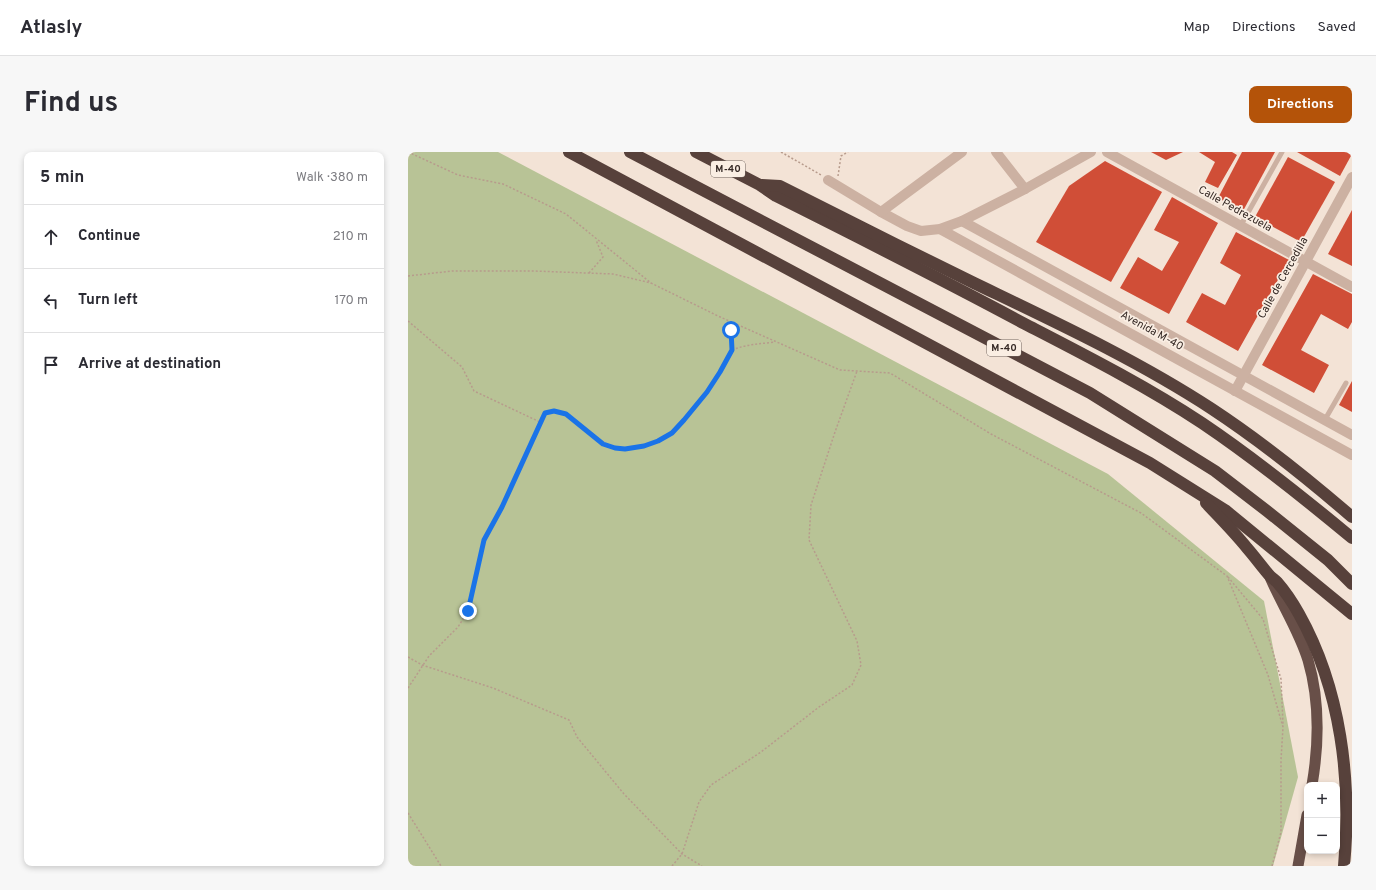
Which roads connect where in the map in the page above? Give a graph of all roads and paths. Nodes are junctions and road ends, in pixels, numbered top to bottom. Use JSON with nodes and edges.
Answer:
{"nodes":[{"id":1,"x":408,"y":152,"type":"edge"},
{"id":2,"x":569,"y":152,"type":"edge"},
{"id":3,"x":630,"y":152,"type":"edge"},
{"id":4,"x":696,"y":152,"type":"edge"},
{"id":5,"x":781,"y":152,"type":"edge"},
{"id":6,"x":848,"y":152,"type":"edge"},
{"id":7,"x":962,"y":152,"type":"edge"},
{"id":8,"x":996,"y":152,"type":"edge"},
{"id":9,"x":1091,"y":152,"type":"edge"},
{"id":10,"x":1107,"y":152,"type":"edge"},
{"id":11,"x":1282,"y":152,"type":"edge"},
{"id":12,"x":845,"y":153,"type":"edge"},
{"id":13,"x":1352,"y":177,"type":"edge"},
{"id":14,"x":830,"y":181,"type":"junction"},
{"id":15,"x":760,"y":185,"type":"junction"},
{"id":16,"x":1025,"y":189,"type":"junction"},
{"id":17,"x":880,"y":212,"type":"junction"},
{"id":18,"x":962,"y":221,"type":"junction"},
{"id":19,"x":1241,"y":226,"type":"junction"},
{"id":20,"x":940,"y":229,"type":"junction"},
{"id":21,"x":596,"y":238,"type":"junction"},
{"id":22,"x":1306,"y":261,"type":"junction"},
{"id":23,"x":589,"y":273,"type":"junction"},
{"id":24,"x":408,"y":276,"type":"edge"},
{"id":25,"x":651,"y":283,"type":"junction"},
{"id":26,"x":1352,"y":286,"type":"edge"},
{"id":27,"x":408,"y":320,"type":"edge"},
{"id":28,"x":727,"y":320,"type":"junction"},
{"id":29,"x":1179,"y":340,"type":"junction"},
{"id":30,"x":776,"y":342,"type":"junction"},
{"id":31,"x":732,"y":350,"type":"junction"},
{"id":32,"x":1171,"y":355,"type":"junction"},
{"id":33,"x":857,"y":371,"type":"junction"},
{"id":34,"x":1243,"y":375,"type":"junction"},
{"id":35,"x":1346,"y":383,"type":"dead end"},
{"id":36,"x":1234,"y":391,"type":"junction"},
{"id":37,"x":1323,"y":419,"type":"junction"},
{"id":38,"x":540,"y":422,"type":"junction"},
{"id":39,"x":1352,"y":435,"type":"edge"},
{"id":40,"x":1352,"y":455,"type":"edge"},
{"id":41,"x":1307,"y":478,"type":"junction"},
{"id":42,"x":1196,"y":492,"type":"junction"},
{"id":43,"x":1352,"y":507,"type":"edge"},
{"id":44,"x":1352,"y":517,"type":"edge"},
{"id":45,"x":1352,"y":538,"type":"edge"},
{"id":46,"x":1227,"y":576,"type":"junction"},
{"id":47,"x":1270,"y":576,"type":"junction"},
{"id":48,"x":1352,"y":584,"type":"edge"},
{"id":49,"x":1352,"y":614,"type":"edge"},
{"id":50,"x":408,"y":657,"type":"edge"},
{"id":51,"x":423,"y":665,"type":"junction"},
{"id":52,"x":408,"y":688,"type":"edge"},
{"id":53,"x":1283,"y":727,"type":"junction"},
{"id":54,"x":1313,"y":782,"type":"edge"},
{"id":55,"x":408,"y":813,"type":"edge"},
{"id":56,"x":1306,"y":818,"type":"edge"},
{"id":57,"x":682,"y":854,"type":"junction"},
{"id":58,"x":441,"y":866,"type":"edge"},
{"id":59,"x":672,"y":866,"type":"edge"},
{"id":60,"x":702,"y":866,"type":"edge"},
{"id":61,"x":1272,"y":866,"type":"edge"},
{"id":62,"x":1298,"y":866,"type":"edge"},
{"id":63,"x":1344,"y":866,"type":"edge"}],
"edges":[{"from":1,"to":21,"type":"path"},
{"from":2,"to":42,"type":"highway"},
{"from":3,"to":48,"type":"highway","number":"M-40"},
{"from":4,"to":15,"type":"highway","number":"M-40"},
{"from":5,"to":14,"type":"path"},
{"from":6,"to":12,"type":"path"},
{"from":7,"to":17,"type":"street"},
{"from":8,"to":16,"type":"street"},
{"from":9,"to":16,"type":"street"},
{"from":10,"to":19,"type":"street","name":"Calle Pedrezuela"},
{"from":11,"to":19,"type":"lane"},
{"from":12,"to":14,"type":"path"},
{"from":13,"to":22,"type":"street","name":"Calle de Cercedilla"},
{"from":14,"to":17,"type":"street"},
{"from":15,"to":41,"type":"highway"},
{"from":15,"to":45,"type":"highway","number":"M-40"},
{"from":16,"to":18,"type":"street"},
{"from":17,"to":20,"type":"street"},
{"from":18,"to":20,"type":"street"},
{"from":18,"to":29,"type":"street","name":"Avenida M-40"},
{"from":19,"to":22,"type":"street","name":"Calle Pedrezuela"},
{"from":20,"to":32,"type":"street","name":"Avenida M-40"},
{"from":21,"to":23,"type":"path"},
{"from":21,"to":25,"type":"path"},
{"from":22,"to":26,"type":"street","name":"Calle Pedrezuela"},
{"from":22,"to":34,"type":"street","name":"Calle de Cercedilla"},
{"from":23,"to":24,"type":"path"},
{"from":23,"to":25,"type":"path"},
{"from":25,"to":28,"type":"path"},
{"from":27,"to":38,"type":"path"},
{"from":28,"to":30,"type":"path"},
{"from":28,"to":31,"type":"path"},
{"from":29,"to":32,"type":"street"},
{"from":29,"to":34,"type":"street","name":"Avenida M-40"},
{"from":30,"to":31,"type":"path"},
{"from":30,"to":33,"type":"path"},
{"from":31,"to":38,"type":"path"},
{"from":32,"to":36,"type":"street","name":"Avenida M-40"},
{"from":33,"to":46,"type":"path"},
{"from":33,"to":57,"type":"path"},
{"from":34,"to":36,"type":"street","name":"Calle de Cercedilla"},
{"from":34,"to":37,"type":"street","name":"Avenida M-40"},
{"from":35,"to":37,"type":"lane"},
{"from":36,"to":40,"type":"street","name":"Avenida M-40"},
{"from":37,"to":39,"type":"street","name":"Avenida M-40"},
{"from":38,"to":51,"type":"path"},
{"from":41,"to":43,"type":"highway"},
{"from":41,"to":44,"type":"highway"},
{"from":42,"to":47,"type":"highway"},
{"from":42,"to":49,"type":"highway"},
{"from":46,"to":53,"type":"path"},
{"from":46,"to":53,"type":"path"},
{"from":47,"to":54,"type":"highway"},
{"from":47,"to":63,"type":"highway"},
{"from":50,"to":51,"type":"path"},
{"from":51,"to":52,"type":"path"},
{"from":51,"to":57,"type":"path"},
{"from":53,"to":61,"type":"path"},
{"from":55,"to":58,"type":"path"},
{"from":56,"to":62,"type":"highway"},
{"from":57,"to":59,"type":"path"},
{"from":57,"to":60,"type":"path"}]}
